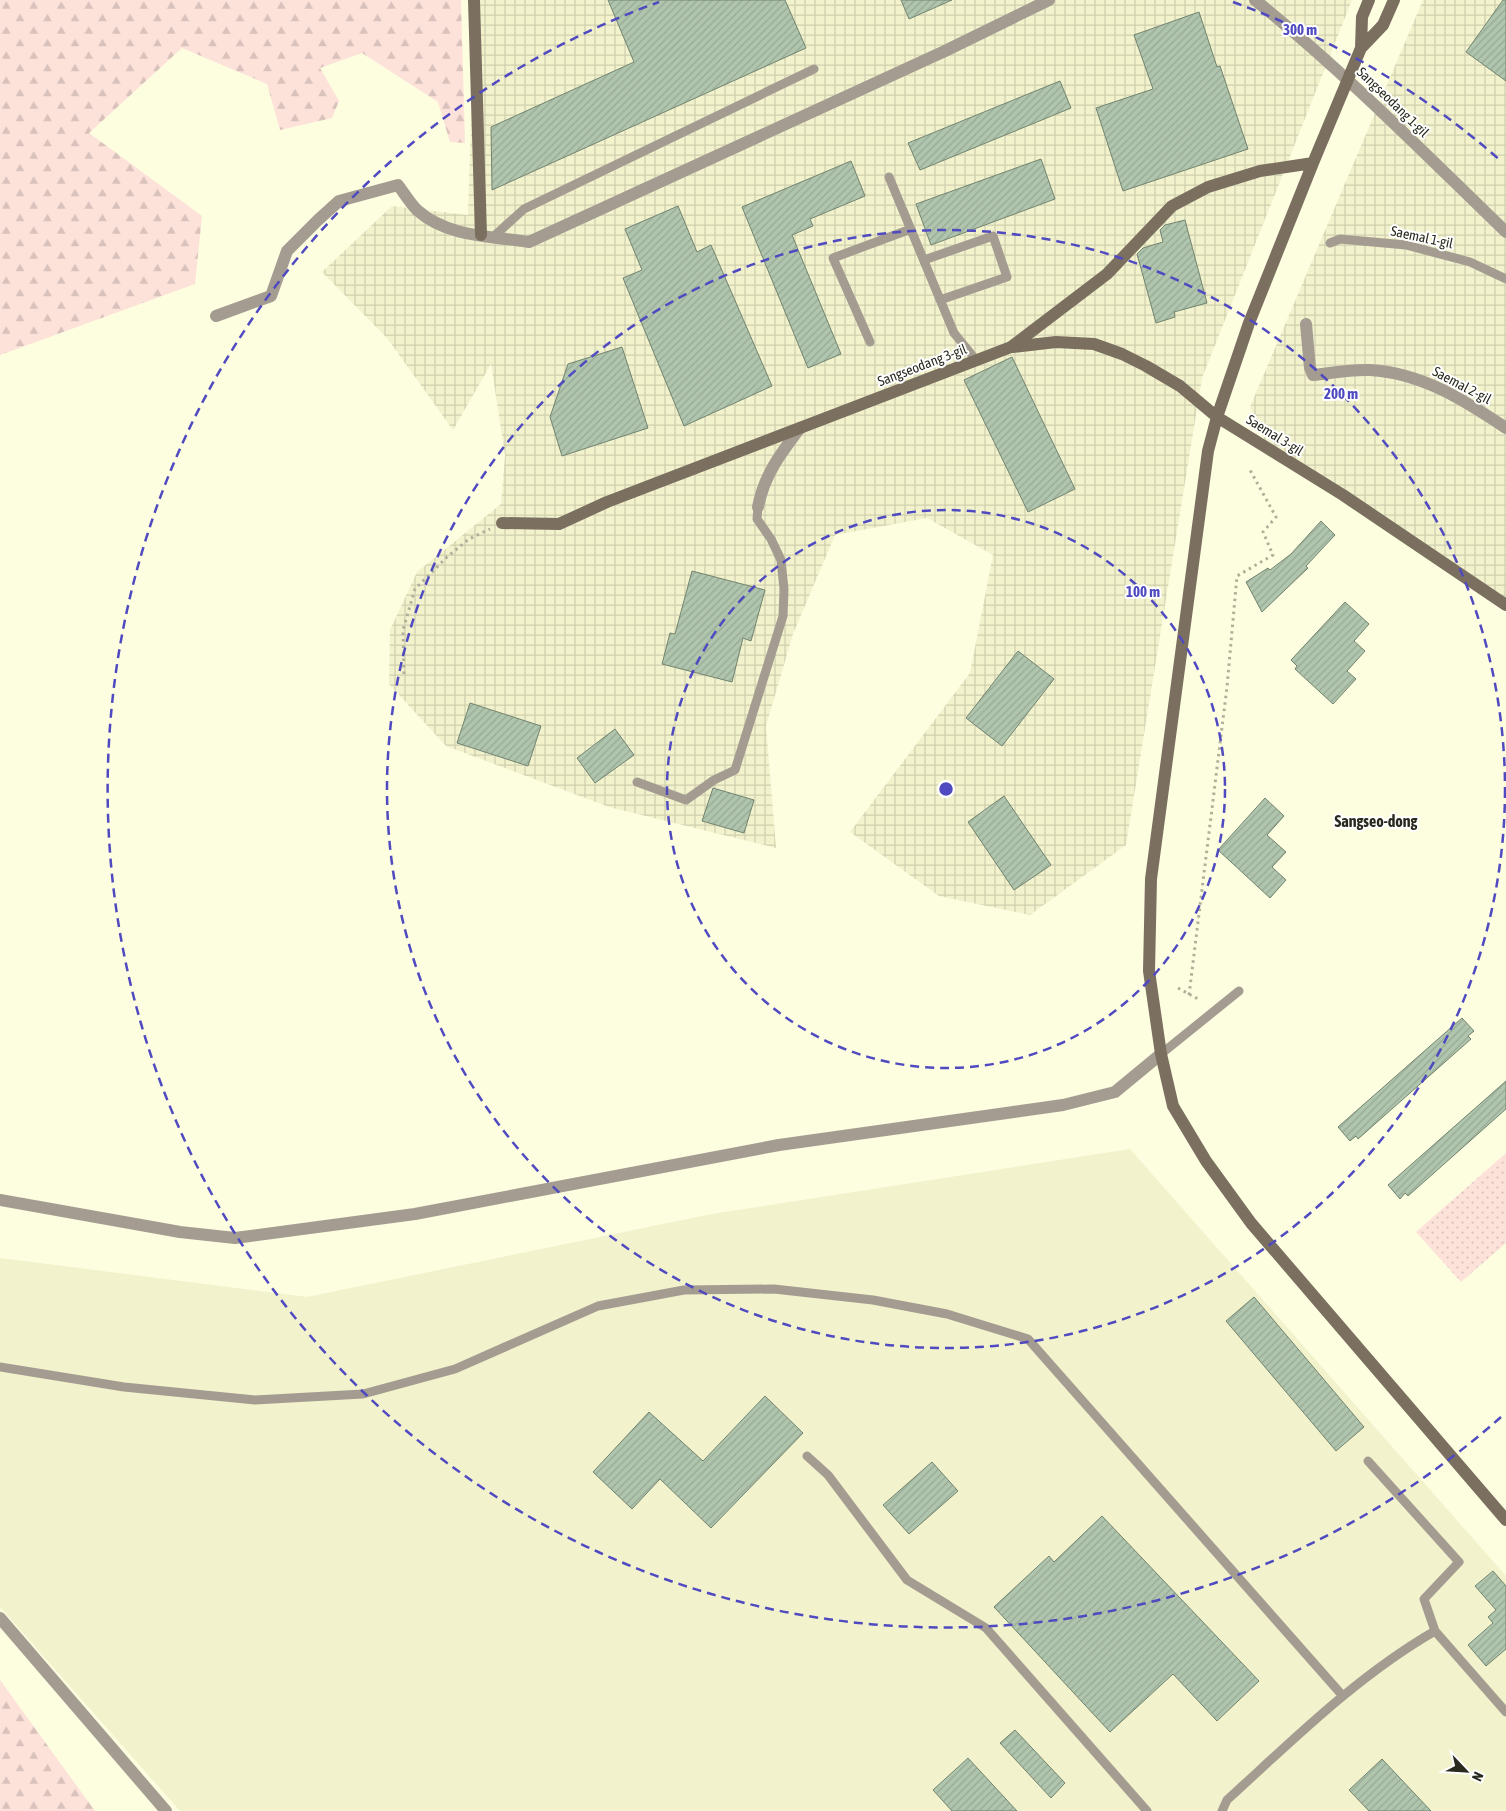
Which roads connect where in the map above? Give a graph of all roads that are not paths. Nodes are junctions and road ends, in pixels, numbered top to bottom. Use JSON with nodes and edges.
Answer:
{"nodes":[{"id":1,"x":474,"y":0,"type":"edge"},
{"id":2,"x":1048,"y":0,"type":"edge"},
{"id":3,"x":1255,"y":0,"type":"edge"},
{"id":4,"x":1369,"y":0,"type":"edge"},
{"id":5,"x":1394,"y":0,"type":"edge"},
{"id":6,"x":1361,"y":48,"type":"junction"},
{"id":7,"x":814,"y":69,"type":"dead end"},
{"id":8,"x":1348,"y":79,"type":"junction"},
{"id":9,"x":1313,"y":163,"type":"junction"},
{"id":10,"x":889,"y":178,"type":"dead end"},
{"id":11,"x":911,"y":229,"type":"junction"},
{"id":12,"x":1506,"y":232,"type":"edge"},
{"id":13,"x":487,"y":236,"type":"junction"},
{"id":14,"x":1330,"y":244,"type":"dead end"},
{"id":15,"x":924,"y":260,"type":"junction"},
{"id":16,"x":1506,"y":279,"type":"edge"},
{"id":17,"x":940,"y":300,"type":"junction"},
{"id":18,"x":216,"y":316,"type":"dead end"},
{"id":19,"x":1306,"y":324,"type":"dead end"},
{"id":20,"x":870,"y":342,"type":"dead end"},
{"id":21,"x":1011,"y":347,"type":"junction"},
{"id":22,"x":976,"y":360,"type":"junction"},
{"id":23,"x":1217,"y":417,"type":"junction"},
{"id":24,"x":800,"y":428,"type":"junction"},
{"id":25,"x":1506,"y":428,"type":"edge"},
{"id":26,"x":758,"y":507,"type":"joint"},
{"id":27,"x":502,"y":523,"type":"road end"},
{"id":28,"x":1506,"y":605,"type":"edge"},
{"id":29,"x":637,"y":782,"type":"dead end"},
{"id":30,"x":1239,"y":991,"type":"dead end"},
{"id":31,"x":1161,"y":1054,"type":"junction"},
{"id":32,"x":0,"y":1200,"type":"edge"},
{"id":33,"x":0,"y":1367,"type":"edge"},
{"id":34,"x":807,"y":1456,"type":"dead end"},
{"id":35,"x":1368,"y":1461,"type":"dead end"},
{"id":36,"x":1506,"y":1520,"type":"edge"},
{"id":37,"x":0,"y":1618,"type":"edge"},
{"id":38,"x":1435,"y":1631,"type":"junction"},
{"id":39,"x":1342,"y":1695,"type":"junction"},
{"id":40,"x":1506,"y":1712,"type":"edge"},
{"id":41,"x":166,"y":1811,"type":"edge"},
{"id":42,"x":1147,"y":1811,"type":"edge"},
{"id":43,"x":1222,"y":1811,"type":"edge"}],
"edges":[{"from":1,"to":13,"type":"street"},
{"from":2,"to":13,"type":"street"},
{"from":3,"to":8,"type":"street","name":"Sangseodang 1-gil"},
{"from":4,"to":6,"type":"street"},
{"from":5,"to":6,"type":"street"},
{"from":6,"to":8,"type":"street"},
{"from":7,"to":13,"type":"lane"},
{"from":8,"to":9,"type":"street"},
{"from":8,"to":12,"type":"street","name":"Sangseodang 1-gil"},
{"from":9,"to":21,"type":"street","name":"Sangseodang 3-gil"},
{"from":9,"to":23,"type":"street"},
{"from":10,"to":11,"type":"lane"},
{"from":11,"to":15,"type":"lane"},
{"from":11,"to":20,"type":"lane"},
{"from":13,"to":18,"type":"street"},
{"from":14,"to":16,"type":"lane","name":"Saemal 1-gil"},
{"from":15,"to":17,"type":"lane"},
{"from":15,"to":17,"type":"lane"},
{"from":17,"to":22,"type":"lane"},
{"from":19,"to":25,"type":"street","name":"Saemal 2-gil"},
{"from":21,"to":22,"type":"street","name":"Sangseodang 3-gil"},
{"from":21,"to":23,"type":"street","name":"Saemal 3-gil"},
{"from":22,"to":24,"type":"street","name":"Sangseodang 3-gil"},
{"from":23,"to":28,"type":"street","name":"Saemal 3-gil"},
{"from":23,"to":31,"type":"street"},
{"from":24,"to":26,"type":"street"},
{"from":24,"to":27,"type":"street","name":"Sangseodang 3-gil"},
{"from":26,"to":29,"type":"lane"},
{"from":30,"to":31,"type":"lane"},
{"from":31,"to":32,"type":"street"},
{"from":31,"to":36,"type":"street"},
{"from":33,"to":39,"type":"lane"},
{"from":34,"to":42,"type":"lane"},
{"from":35,"to":38,"type":"lane"},
{"from":37,"to":41,"type":"street"},
{"from":38,"to":39,"type":"lane"},
{"from":38,"to":40,"type":"lane"},
{"from":39,"to":43,"type":"lane"}]}
